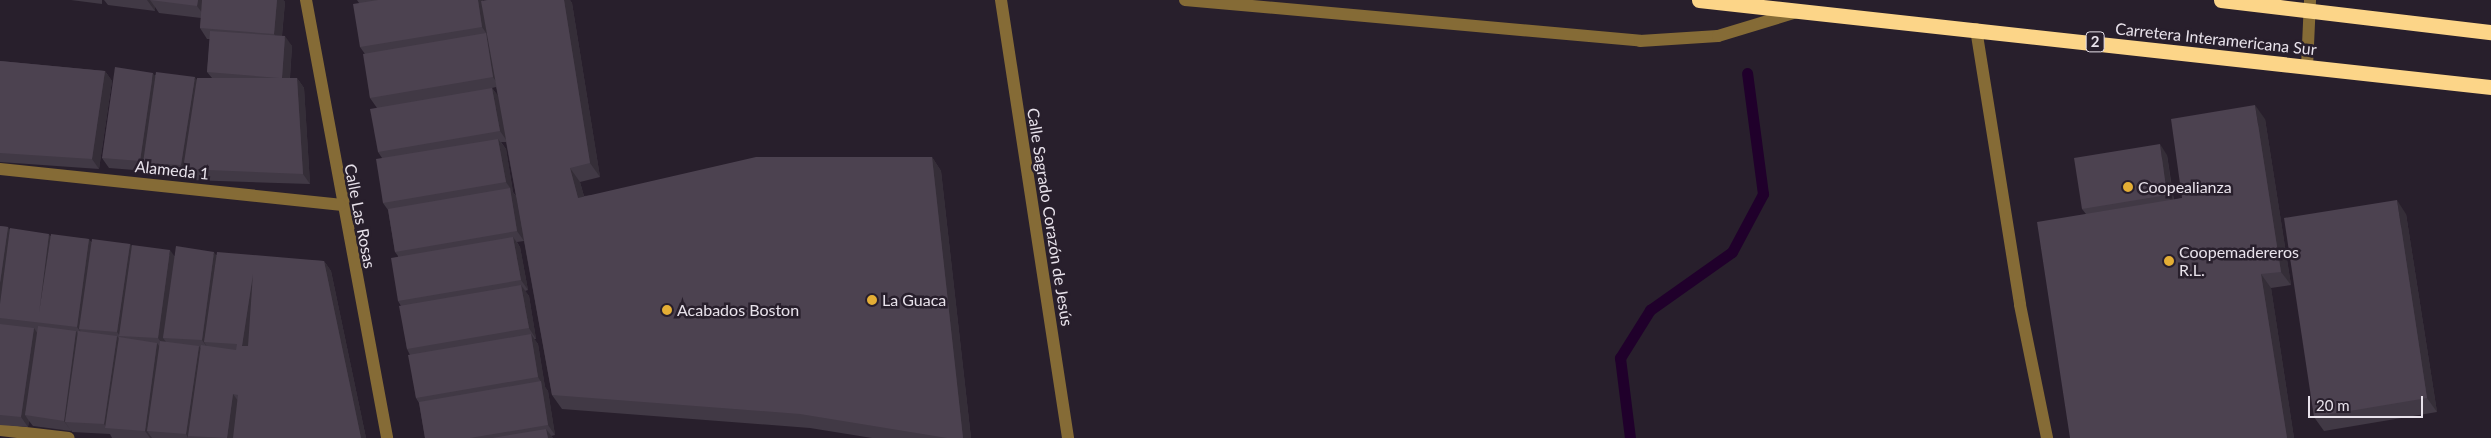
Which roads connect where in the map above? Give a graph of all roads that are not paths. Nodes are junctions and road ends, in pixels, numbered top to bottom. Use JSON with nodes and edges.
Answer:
{"nodes":[{"id":1,"x":306,"y":0,"type":"edge"},
{"id":2,"x":1001,"y":0,"type":"edge"},
{"id":3,"x":1185,"y":0,"type":"edge"},
{"id":4,"x":1699,"y":0,"type":"edge"},
{"id":5,"x":2221,"y":0,"type":"edge"},
{"id":6,"x":2310,"y":5,"type":"edge"},
{"id":7,"x":1800,"y":12,"type":"junction"},
{"id":8,"x":1976,"y":29,"type":"junction"},
{"id":9,"x":2491,"y":32,"type":"edge"},
{"id":10,"x":2307,"y":67,"type":"junction"},
{"id":11,"x":2491,"y":88,"type":"edge"},
{"id":12,"x":0,"y":169,"type":"edge"},
{"id":13,"x":340,"y":205,"type":"junction"},
{"id":14,"x":0,"y":430,"type":"edge"},
{"id":15,"x":69,"y":438,"type":"edge"},
{"id":16,"x":387,"y":438,"type":"edge"},
{"id":17,"x":1068,"y":438,"type":"edge"},
{"id":18,"x":2047,"y":438,"type":"edge"}],
"edges":[{"from":1,"to":13,"type":"street","name":"Calle Las Rosas"},
{"from":2,"to":17,"type":"street","name":"Calle Sagrado Corazón de Jesús"},
{"from":3,"to":7,"type":"street"},
{"from":4,"to":7,"type":"highway","name":"Carretera Interamericana Sur","number":"2"},
{"from":5,"to":6,"type":"highway"},
{"from":6,"to":9,"type":"highway"},
{"from":6,"to":10,"type":"street"},
{"from":7,"to":8,"type":"highway","name":"Carretera Interamericana Sur","number":"2"},
{"from":8,"to":10,"type":"highway","name":"Carretera Interamericana Sur","number":"2"},
{"from":8,"to":18,"type":"street"},
{"from":10,"to":11,"type":"highway","name":"Carretera Interamericana Sur","number":"2"},
{"from":12,"to":13,"type":"street","name":"Alameda 1"},
{"from":13,"to":16,"type":"street","name":"Calle Las Rosas"},
{"from":14,"to":15,"type":"street"}]}
